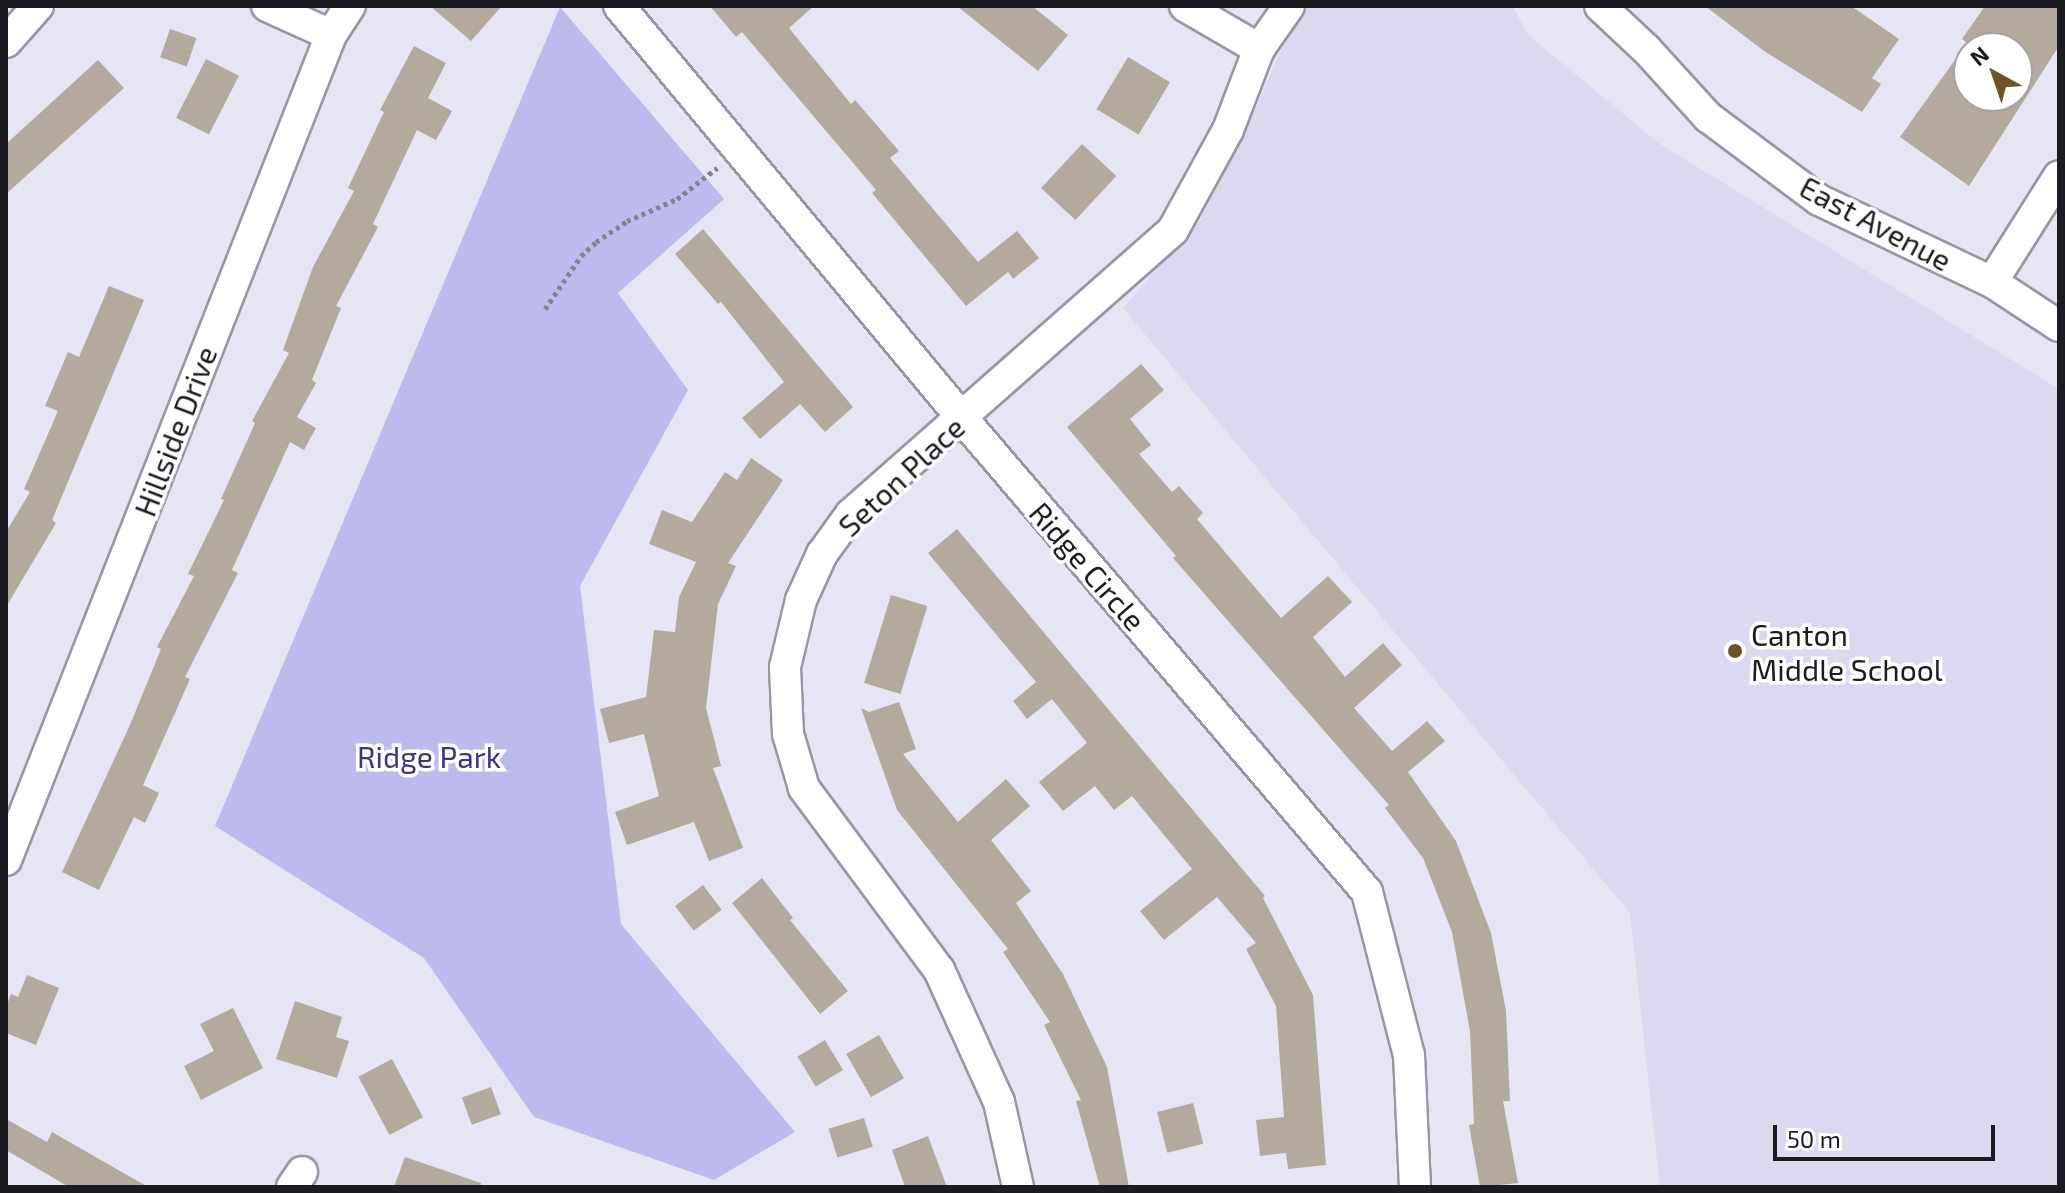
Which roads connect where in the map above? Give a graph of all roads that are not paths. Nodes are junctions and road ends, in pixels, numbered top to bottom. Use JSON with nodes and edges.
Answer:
{"nodes":[{"id":1,"x":38,"y":6,"type":"edge"},
{"id":2,"x":267,"y":6,"type":"edge"},
{"id":3,"x":350,"y":6,"type":"edge"},
{"id":4,"x":619,"y":6,"type":"edge"},
{"id":5,"x":1185,"y":6,"type":"edge"},
{"id":6,"x":1289,"y":6,"type":"edge"},
{"id":7,"x":1600,"y":6,"type":"edge"},
{"id":8,"x":331,"y":35,"type":"junction"},
{"id":9,"x":6,"y":42,"type":"edge"},
{"id":10,"x":1259,"y":49,"type":"junction"},
{"id":11,"x":2059,"y":176,"type":"edge"},
{"id":12,"x":1992,"y":282,"type":"junction"},
{"id":13,"x":2059,"y":326,"type":"edge"},
{"id":14,"x":962,"y":418,"type":"junction"},
{"id":15,"x":6,"y":860,"type":"edge"},
{"id":16,"x":1018,"y":1187,"type":"edge"},
{"id":17,"x":1415,"y":1187,"type":"edge"}],
"edges":[{"from":1,"to":9,"type":"street"},
{"from":2,"to":8,"type":"street"},
{"from":3,"to":8,"type":"street","name":"Hillside Drive"},
{"from":4,"to":14,"type":"street","name":"Ridge Circle"},
{"from":5,"to":10,"type":"street"},
{"from":6,"to":10,"type":"street","name":"Seton Place"},
{"from":7,"to":12,"type":"street","name":"East Avenue"},
{"from":8,"to":15,"type":"street","name":"Hillside Drive"},
{"from":10,"to":14,"type":"street","name":"Seton Place"},
{"from":11,"to":12,"type":"street"},
{"from":12,"to":13,"type":"street","name":"East Avenue"},
{"from":14,"to":16,"type":"street","name":"Seton Place"},
{"from":14,"to":17,"type":"street","name":"Ridge Circle"}]}
